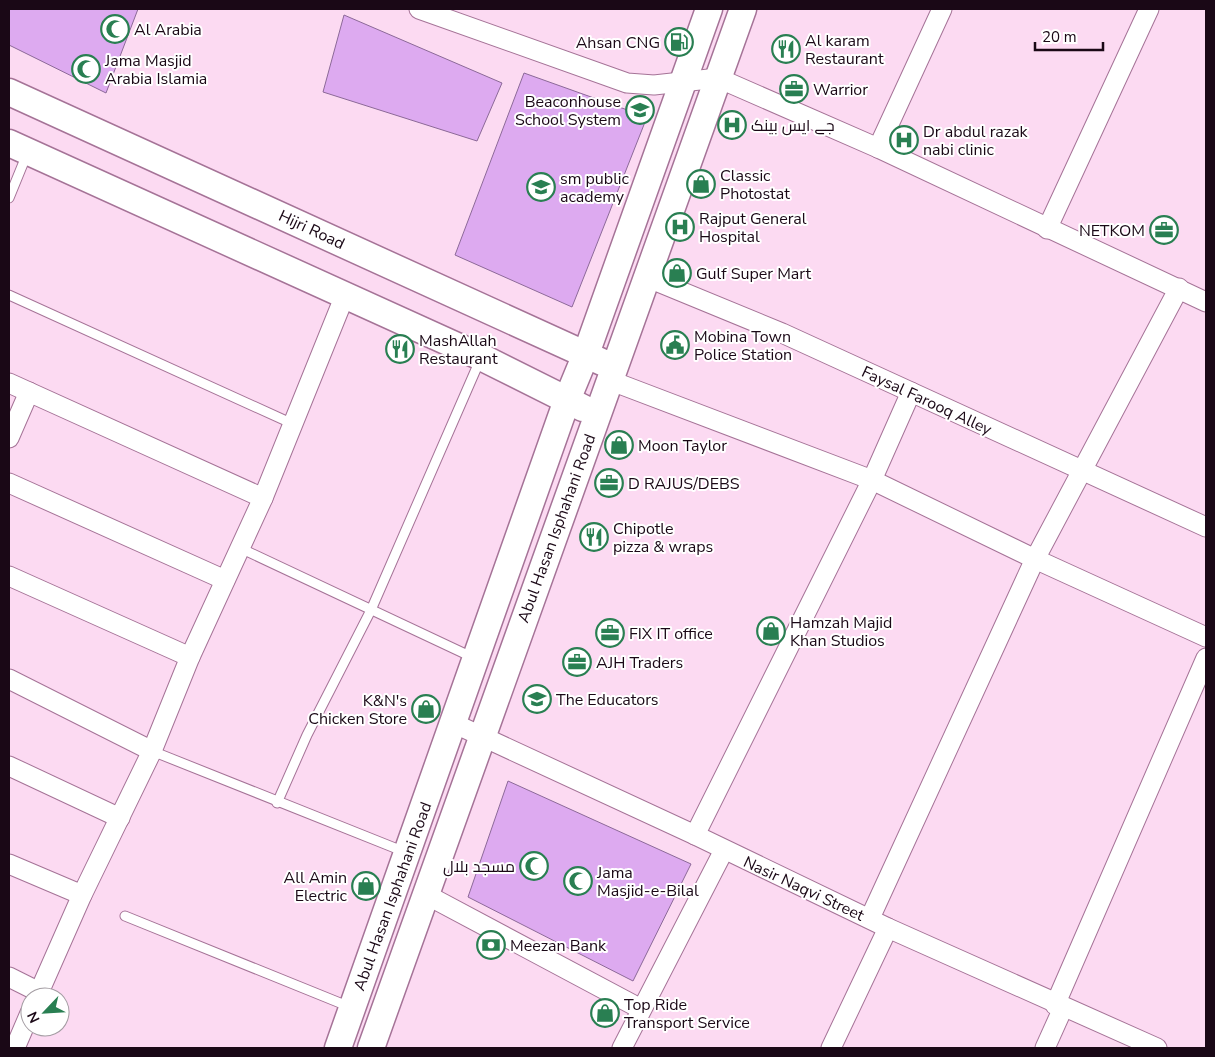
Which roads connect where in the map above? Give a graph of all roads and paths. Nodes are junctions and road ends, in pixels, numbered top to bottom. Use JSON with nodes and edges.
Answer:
{"nodes":[{"id":1,"x":419,"y":9,"type":"edge"},
{"id":2,"x":743,"y":9,"type":"edge"},
{"id":3,"x":942,"y":9,"type":"edge"},
{"id":4,"x":1149,"y":9,"type":"edge"},
{"id":5,"x":455,"y":15,"type":"edge"},
{"id":6,"x":706,"y":17,"type":"edge"},
{"id":7,"x":733,"y":36,"type":"junction"},
{"id":8,"x":718,"y":78,"type":"junction"},
{"id":9,"x":683,"y":80,"type":"junction"},
{"id":10,"x":9,"y":92,"type":"edge"},
{"id":11,"x":18,"y":147,"type":"edge"},
{"id":12,"x":878,"y":148,"type":"junction"},
{"id":13,"x":9,"y":198,"type":"edge"},
{"id":14,"x":1047,"y":229,"type":"junction"},
{"id":15,"x":646,"y":277,"type":"junction"},
{"id":16,"x":1179,"y":288,"type":"junction"},
{"id":17,"x":345,"y":294,"type":"junction"},
{"id":18,"x":9,"y":295,"type":"edge"},
{"id":19,"x":1206,"y":302,"type":"edge"},
{"id":20,"x":586,"y":354,"type":"junction"},
{"id":21,"x":481,"y":357,"type":"junction"},
{"id":22,"x":612,"y":373,"type":"junction"},
{"id":23,"x":9,"y":383,"type":"edge"},
{"id":24,"x":29,"y":392,"type":"junction"},
{"id":25,"x":911,"y":392,"type":"junction"},
{"id":26,"x":567,"y":400,"type":"junction"},
{"id":27,"x":597,"y":415,"type":"junction"},
{"id":28,"x":293,"y":424,"type":"junction"},
{"id":29,"x":9,"y":438,"type":"edge"},
{"id":30,"x":1082,"y":472,"type":"junction"},
{"id":31,"x":872,"y":480,"type":"junction"},
{"id":32,"x":9,"y":483,"type":"edge"},
{"id":33,"x":263,"y":498,"type":"junction"},
{"id":34,"x":1206,"y":527,"type":"edge"},
{"id":35,"x":240,"y":548,"type":"junction"},
{"id":36,"x":1035,"y":559,"type":"junction"},
{"id":37,"x":9,"y":576,"type":"edge"},
{"id":38,"x":225,"y":580,"type":"junction"},
{"id":39,"x":370,"y":610,"type":"junction"},
{"id":40,"x":1206,"y":637,"type":"edge"},
{"id":41,"x":190,"y":657,"type":"junction"},
{"id":42,"x":1206,"y":658,"type":"edge"},
{"id":43,"x":476,"y":660,"type":"junction"},
{"id":44,"x":9,"y":679,"type":"edge"},
{"id":45,"x":453,"y":723,"type":"junction"},
{"id":46,"x":482,"y":735,"type":"junction"},
{"id":47,"x":152,"y":751,"type":"junction"},
{"id":48,"x":9,"y":766,"type":"edge"},
{"id":49,"x":277,"y":803,"type":"junction"},
{"id":50,"x":120,"y":818,"type":"junction"},
{"id":51,"x":695,"y":835,"type":"junction"},
{"id":52,"x":724,"y":850,"type":"junction"},
{"id":53,"x":407,"y":853,"type":"junction"},
{"id":54,"x":9,"y":864,"type":"edge"},
{"id":55,"x":425,"y":894,"type":"junction"},
{"id":56,"x":82,"y":895,"type":"junction"},
{"id":57,"x":125,"y":916,"type":"dead end"},
{"id":58,"x":870,"y":918,"type":"junction"},
{"id":59,"x":888,"y":928,"type":"junction"},
{"id":60,"x":9,"y":977,"type":"edge"},
{"id":61,"x":26,"y":987,"type":"edge"},
{"id":62,"x":41,"y":987,"type":"edge"},
{"id":63,"x":1059,"y":1007,"type":"junction"},
{"id":64,"x":352,"y":1008,"type":"junction"},
{"id":65,"x":641,"y":1009,"type":"junction"},
{"id":66,"x":338,"y":1048,"type":"edge"},
{"id":67,"x":371,"y":1048,"type":"edge"},
{"id":68,"x":622,"y":1048,"type":"edge"},
{"id":69,"x":832,"y":1048,"type":"edge"},
{"id":70,"x":1045,"y":1048,"type":"edge"},
{"id":71,"x":1156,"y":1048,"type":"edge"}],
"edges":[{"from":1,"to":5,"type":"street"},
{"from":2,"to":7,"type":"main road","name":"Abul Hasan Isphahani Road"},
{"from":3,"to":12,"type":"street"},
{"from":4,"to":14,"type":"street"},
{"from":5,"to":9,"type":"street"},
{"from":6,"to":7,"type":"main road"},
{"from":6,"to":9,"type":"main road","name":"Abul Hasan Isphahani Road"},
{"from":7,"to":8,"type":"main road","name":"Abul Hasan Isphahani Road"},
{"from":8,"to":9,"type":"street"},
{"from":8,"to":12,"type":"street"},
{"from":8,"to":15,"type":"main road","name":"Abul Hasan Isphahani Road"},
{"from":9,"to":20,"type":"main road","name":"Abul Hasan Isphahani Road"},
{"from":10,"to":20,"type":"main road","name":"Hijri Road"},
{"from":11,"to":13,"type":"lane"},
{"from":11,"to":17,"type":"main road"},
{"from":12,"to":14,"type":"street"},
{"from":14,"to":16,"type":"street"},
{"from":15,"to":22,"type":"main road","name":"Abul Hasan Isphahani Road"},
{"from":15,"to":25,"type":"street","name":"Faysal Farooq Alley"},
{"from":16,"to":19,"type":"street"},
{"from":16,"to":30,"type":"street"},
{"from":17,"to":21,"type":"main road"},
{"from":17,"to":28,"type":"street"},
{"from":18,"to":28,"type":"lane"},
{"from":20,"to":22,"type":"main road","name":"Hijri Road"},
{"from":20,"to":26,"type":"main road","name":"Abul Hasan Isphahani Road"},
{"from":21,"to":26,"type":"main road"},
{"from":21,"to":39,"type":"lane"},
{"from":22,"to":27,"type":"main road","name":"Abul Hasan Isphahani Road"},
{"from":22,"to":31,"type":"street"},
{"from":23,"to":24,"type":"street"},
{"from":24,"to":29,"type":"street"},
{"from":24,"to":33,"type":"street"},
{"from":25,"to":30,"type":"street","name":"Faysal Farooq Alley"},
{"from":25,"to":31,"type":"street"},
{"from":26,"to":27,"type":"main road"},
{"from":26,"to":43,"type":"main road","name":"Abul Hasan Isphahani Road"},
{"from":27,"to":46,"type":"main road","name":"Abul Hasan Isphahani Road"},
{"from":28,"to":33,"type":"street"},
{"from":30,"to":34,"type":"street","name":"Faysal Farooq Alley"},
{"from":30,"to":36,"type":"street"},
{"from":31,"to":36,"type":"street"},
{"from":31,"to":51,"type":"street"},
{"from":32,"to":38,"type":"street"},
{"from":33,"to":35,"type":"street"},
{"from":35,"to":38,"type":"street"},
{"from":35,"to":39,"type":"lane"},
{"from":36,"to":40,"type":"street"},
{"from":36,"to":58,"type":"street"},
{"from":37,"to":41,"type":"street"},
{"from":38,"to":41,"type":"street"},
{"from":39,"to":43,"type":"lane"},
{"from":39,"to":49,"type":"lane"},
{"from":41,"to":47,"type":"street"},
{"from":42,"to":63,"type":"street"},
{"from":43,"to":45,"type":"main road","name":"Abul Hasan Isphahani Road"},
{"from":44,"to":47,"type":"street"},
{"from":45,"to":46,"type":"street","name":"Nasir Naqvi Street"},
{"from":45,"to":53,"type":"main road","name":"Abul Hasan Isphahani Road"},
{"from":46,"to":51,"type":"street","name":"Nasir Naqvi Street"},
{"from":46,"to":55,"type":"main road","name":"Abul Hasan Isphahani Road"},
{"from":47,"to":49,"type":"lane"},
{"from":47,"to":50,"type":"street"},
{"from":48,"to":50,"type":"street"},
{"from":49,"to":53,"type":"lane"},
{"from":50,"to":56,"type":"street"},
{"from":51,"to":52,"type":"street","name":"Nasir Naqvi Street"},
{"from":52,"to":58,"type":"street","name":"Nasir Naqvi Street"},
{"from":52,"to":65,"type":"street"},
{"from":53,"to":64,"type":"main road","name":"Abul Hasan Isphahani Road"},
{"from":54,"to":56,"type":"street"},
{"from":55,"to":65,"type":"street"},
{"from":55,"to":67,"type":"main road","name":"Abul Hasan Isphahani Road"},
{"from":56,"to":62,"type":"street"},
{"from":57,"to":64,"type":"lane"},
{"from":58,"to":59,"type":"street","name":"Nasir Naqvi Street"},
{"from":59,"to":63,"type":"street","name":"Nasir Naqvi Street"},
{"from":59,"to":69,"type":"street"},
{"from":60,"to":61,"type":"street"},
{"from":63,"to":70,"type":"street"},
{"from":63,"to":71,"type":"street","name":"Nasir Naqvi Street"},
{"from":64,"to":66,"type":"main road","name":"Abul Hasan Isphahani Road"},
{"from":65,"to":68,"type":"street"}]}
